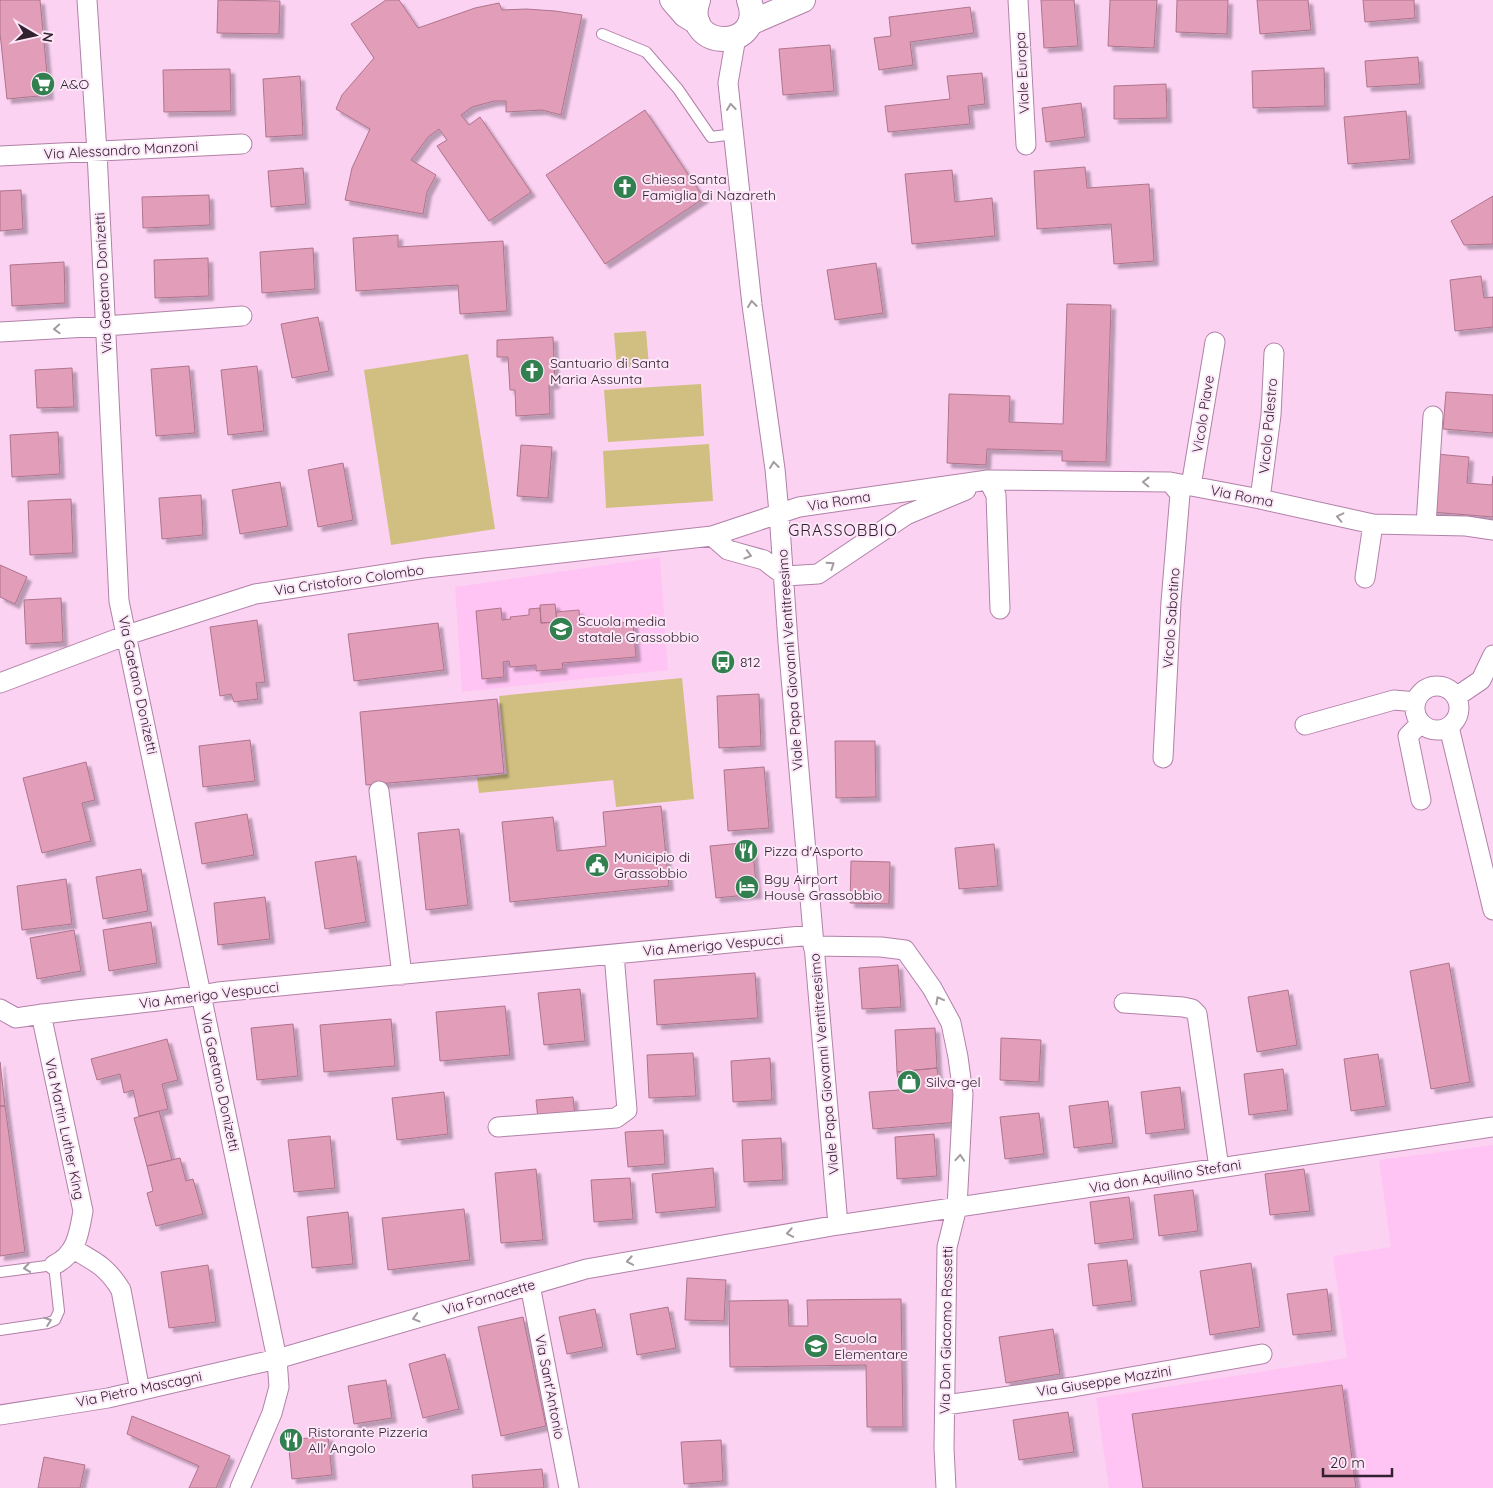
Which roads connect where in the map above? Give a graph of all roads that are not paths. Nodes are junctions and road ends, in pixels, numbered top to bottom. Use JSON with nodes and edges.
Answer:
{"nodes":[{"id":1,"x":87,"y":0,"type":"edge"},
{"id":2,"x":672,"y":0,"type":"edge"},
{"id":3,"x":803,"y":0,"type":"edge"},
{"id":4,"x":1018,"y":0,"type":"edge"},
{"id":5,"x":698,"y":11,"type":"edge"},
{"id":6,"x":745,"y":20,"type":"edge"},
{"id":7,"x":602,"y":34,"type":"dead end"},
{"id":8,"x":734,"y":134,"type":"junction"},
{"id":9,"x":242,"y":144,"type":"dead end"},
{"id":10,"x":1026,"y":145,"type":"dead end"},
{"id":11,"x":97,"y":152,"type":"junction"},
{"id":12,"x":0,"y":156,"type":"edge"},
{"id":13,"x":242,"y":316,"type":"dead end"},
{"id":14,"x":105,"y":326,"type":"junction"},
{"id":15,"x":0,"y":332,"type":"edge"},
{"id":16,"x":1215,"y":342,"type":"dead end"},
{"id":17,"x":1274,"y":353,"type":"dead end"},
{"id":18,"x":1433,"y":416,"type":"dead end"},
{"id":19,"x":988,"y":480,"type":"junction"},
{"id":20,"x":1170,"y":482,"type":"junction"},
{"id":21,"x":1191,"y":486,"type":"junction"},
{"id":22,"x":1260,"y":498,"type":"junction"},
{"id":23,"x":779,"y":513,"type":"junction"},
{"id":24,"x":1373,"y":524,"type":"junction"},
{"id":25,"x":1426,"y":525,"type":"junction"},
{"id":26,"x":1493,"y":530,"type":"edge"},
{"id":27,"x":712,"y":536,"type":"junction"},
{"id":28,"x":784,"y":576,"type":"junction"},
{"id":29,"x":1365,"y":578,"type":"dead end"},
{"id":30,"x":1000,"y":609,"type":"dead end"},
{"id":31,"x":127,"y":635,"type":"junction"},
{"id":32,"x":1493,"y":655,"type":"edge"},
{"id":33,"x":0,"y":683,"type":"edge"},
{"id":34,"x":1456,"y":696,"type":"junction"},
{"id":35,"x":1416,"y":702,"type":"junction"},
{"id":36,"x":1421,"y":723,"type":"junction"},
{"id":37,"x":1305,"y":725,"type":"dead end"},
{"id":38,"x":1449,"y":727,"type":"junction"},
{"id":39,"x":1163,"y":758,"type":"dead end"},
{"id":40,"x":379,"y":791,"type":"dead end"},
{"id":41,"x":1421,"y":800,"type":"dead end"},
{"id":42,"x":1493,"y":910,"type":"edge"},
{"id":43,"x":813,"y":941,"type":"junction"},
{"id":44,"x":614,"y":954,"type":"junction"},
{"id":45,"x":402,"y":975,"type":"junction"},
{"id":46,"x":202,"y":995,"type":"junction"},
{"id":47,"x":1124,"y":1003,"type":"dead end"},
{"id":48,"x":8,"y":1014,"type":"edge"},
{"id":49,"x":41,"y":1014,"type":"junction"},
{"id":50,"x":498,"y":1127,"type":"dead end"},
{"id":51,"x":1493,"y":1127,"type":"edge"},
{"id":52,"x":1219,"y":1168,"type":"junction"},
{"id":53,"x":956,"y":1207,"type":"junction"},
{"id":54,"x":838,"y":1225,"type":"junction"},
{"id":55,"x":73,"y":1249,"type":"junction"},
{"id":56,"x":54,"y":1265,"type":"junction"},
{"id":57,"x":0,"y":1272,"type":"edge"},
{"id":58,"x":530,"y":1285,"type":"junction"},
{"id":59,"x":0,"y":1330,"type":"edge"},
{"id":60,"x":1262,"y":1354,"type":"dead end"},
{"id":61,"x":278,"y":1359,"type":"junction"},
{"id":62,"x":140,"y":1391,"type":"junction"},
{"id":63,"x":944,"y":1405,"type":"junction"},
{"id":64,"x":0,"y":1414,"type":"edge"},
{"id":65,"x":240,"y":1488,"type":"edge"},
{"id":66,"x":569,"y":1488,"type":"edge"},
{"id":67,"x":946,"y":1488,"type":"edge"}],
"edges":[{"from":1,"to":11,"type":"street","name":"Via Gaetano Donizetti"},
{"from":2,"to":5,"type":"street"},
{"from":3,"to":6,"type":"street"},
{"from":4,"to":10,"type":"street","name":"Viale Europa"},
{"from":5,"to":6,"type":"street"},
{"from":8,"to":6,"type":"street","name":"Viale Papa Giovanni Ventitreesimo","one_way":true},
{"from":7,"to":8,"type":"lane"},
{"from":23,"to":8,"type":"street","name":"Viale Papa Giovanni Ventitreesimo","one_way":true},
{"from":9,"to":11,"type":"street","name":"Via Alessandro Manzoni"},
{"from":11,"to":12,"type":"street","name":"Via Alessandro Manzoni"},
{"from":11,"to":14,"type":"street","name":"Via Gaetano Donizetti"},
{"from":13,"to":14,"type":"street"},
{"from":14,"to":15,"type":"street","one_way":true},
{"from":14,"to":31,"type":"street","name":"Via Gaetano Donizetti"},
{"from":16,"to":21,"type":"street","name":"Vicolo Piave"},
{"from":17,"to":22,"type":"street","name":"Vicolo Palestro"},
{"from":18,"to":25,"type":"street"},
{"from":20,"to":19,"type":"street","name":"Via Roma","one_way":true},
{"from":19,"to":23,"type":"street","name":"Via Roma"},
{"from":28,"to":19,"type":"street","name":"Via Roma","one_way":true},
{"from":19,"to":30,"type":"street"},
{"from":20,"to":21,"type":"street","name":"Via Roma"},
{"from":20,"to":39,"type":"street","name":"Vicolo Sabotino"},
{"from":21,"to":22,"type":"street","name":"Via Roma"},
{"from":24,"to":22,"type":"street","name":"Via Roma","one_way":true},
{"from":23,"to":27,"type":"street","name":"Via Cristoforo Colombo"},
{"from":23,"to":28,"type":"street","name":"Viale Papa Giovanni Ventitreesimo"},
{"from":24,"to":25,"type":"street","name":"Via Roma"},
{"from":24,"to":29,"type":"street"},
{"from":25,"to":26,"type":"street","name":"Via Roma"},
{"from":27,"to":28,"type":"street","one_way":true},
{"from":27,"to":31,"type":"street","name":"Via Cristoforo Colombo"},
{"from":28,"to":43,"type":"street","name":"Viale Papa Giovanni Ventitreesimo"},
{"from":31,"to":33,"type":"street","name":"Via Cristoforo Colombo"},
{"from":31,"to":46,"type":"street","name":"Via Gaetano Donizetti"},
{"from":32,"to":34,"type":"street"},
{"from":34,"to":35,"type":"street"},
{"from":34,"to":38,"type":"street"},
{"from":35,"to":36,"type":"street"},
{"from":35,"to":37,"type":"street"},
{"from":36,"to":38,"type":"street"},
{"from":36,"to":41,"type":"street"},
{"from":38,"to":42,"type":"street"},
{"from":40,"to":45,"type":"street"},
{"from":43,"to":44,"type":"street","name":"Via Amerigo Vespucci"},
{"from":53,"to":43,"type":"street","name":"Via Don Giacomo Rossetti","one_way":true},
{"from":43,"to":54,"type":"street","name":"Viale Papa Giovanni Ventitreesimo"},
{"from":44,"to":45,"type":"street","name":"Via Amerigo Vespucci"},
{"from":44,"to":50,"type":"street"},
{"from":45,"to":46,"type":"street","name":"Via Amerigo Vespucci"},
{"from":46,"to":49,"type":"street","name":"Via Amerigo Vespucci"},
{"from":46,"to":61,"type":"street","name":"Via Gaetano Donizetti"},
{"from":47,"to":52,"type":"street"},
{"from":48,"to":49,"type":"street","name":"Via Amerigo Vespucci"},
{"from":49,"to":55,"type":"street","name":"Via Martin Luther King"},
{"from":51,"to":52,"type":"street","name":"Via don Aquilino Stefani"},
{"from":52,"to":53,"type":"street","name":"Via don Aquilino Stefani"},
{"from":53,"to":54,"type":"street","name":"Via don Aquilino Stefani"},
{"from":53,"to":63,"type":"street","name":"Via Don Giacomo Rossetti"},
{"from":54,"to":58,"type":"street","name":"Via Fornacette","one_way":true},
{"from":55,"to":56,"type":"street"},
{"from":55,"to":62,"type":"street"},
{"from":56,"to":57,"type":"lane","one_way":true},
{"from":59,"to":56,"type":"lane","one_way":true},
{"from":58,"to":61,"type":"street","name":"Via Fornacette","one_way":true},
{"from":58,"to":66,"type":"street","name":"Via Sant'Antonio"},
{"from":60,"to":63,"type":"street","name":"Via Giuseppe Mazzini"},
{"from":61,"to":62,"type":"street","name":"Via Pietro Mascagni"},
{"from":61,"to":65,"type":"street"},
{"from":62,"to":64,"type":"street","name":"Via Pietro Mascagni"},
{"from":63,"to":67,"type":"street","name":"Via Don Giacomo Rossetti"}]}
